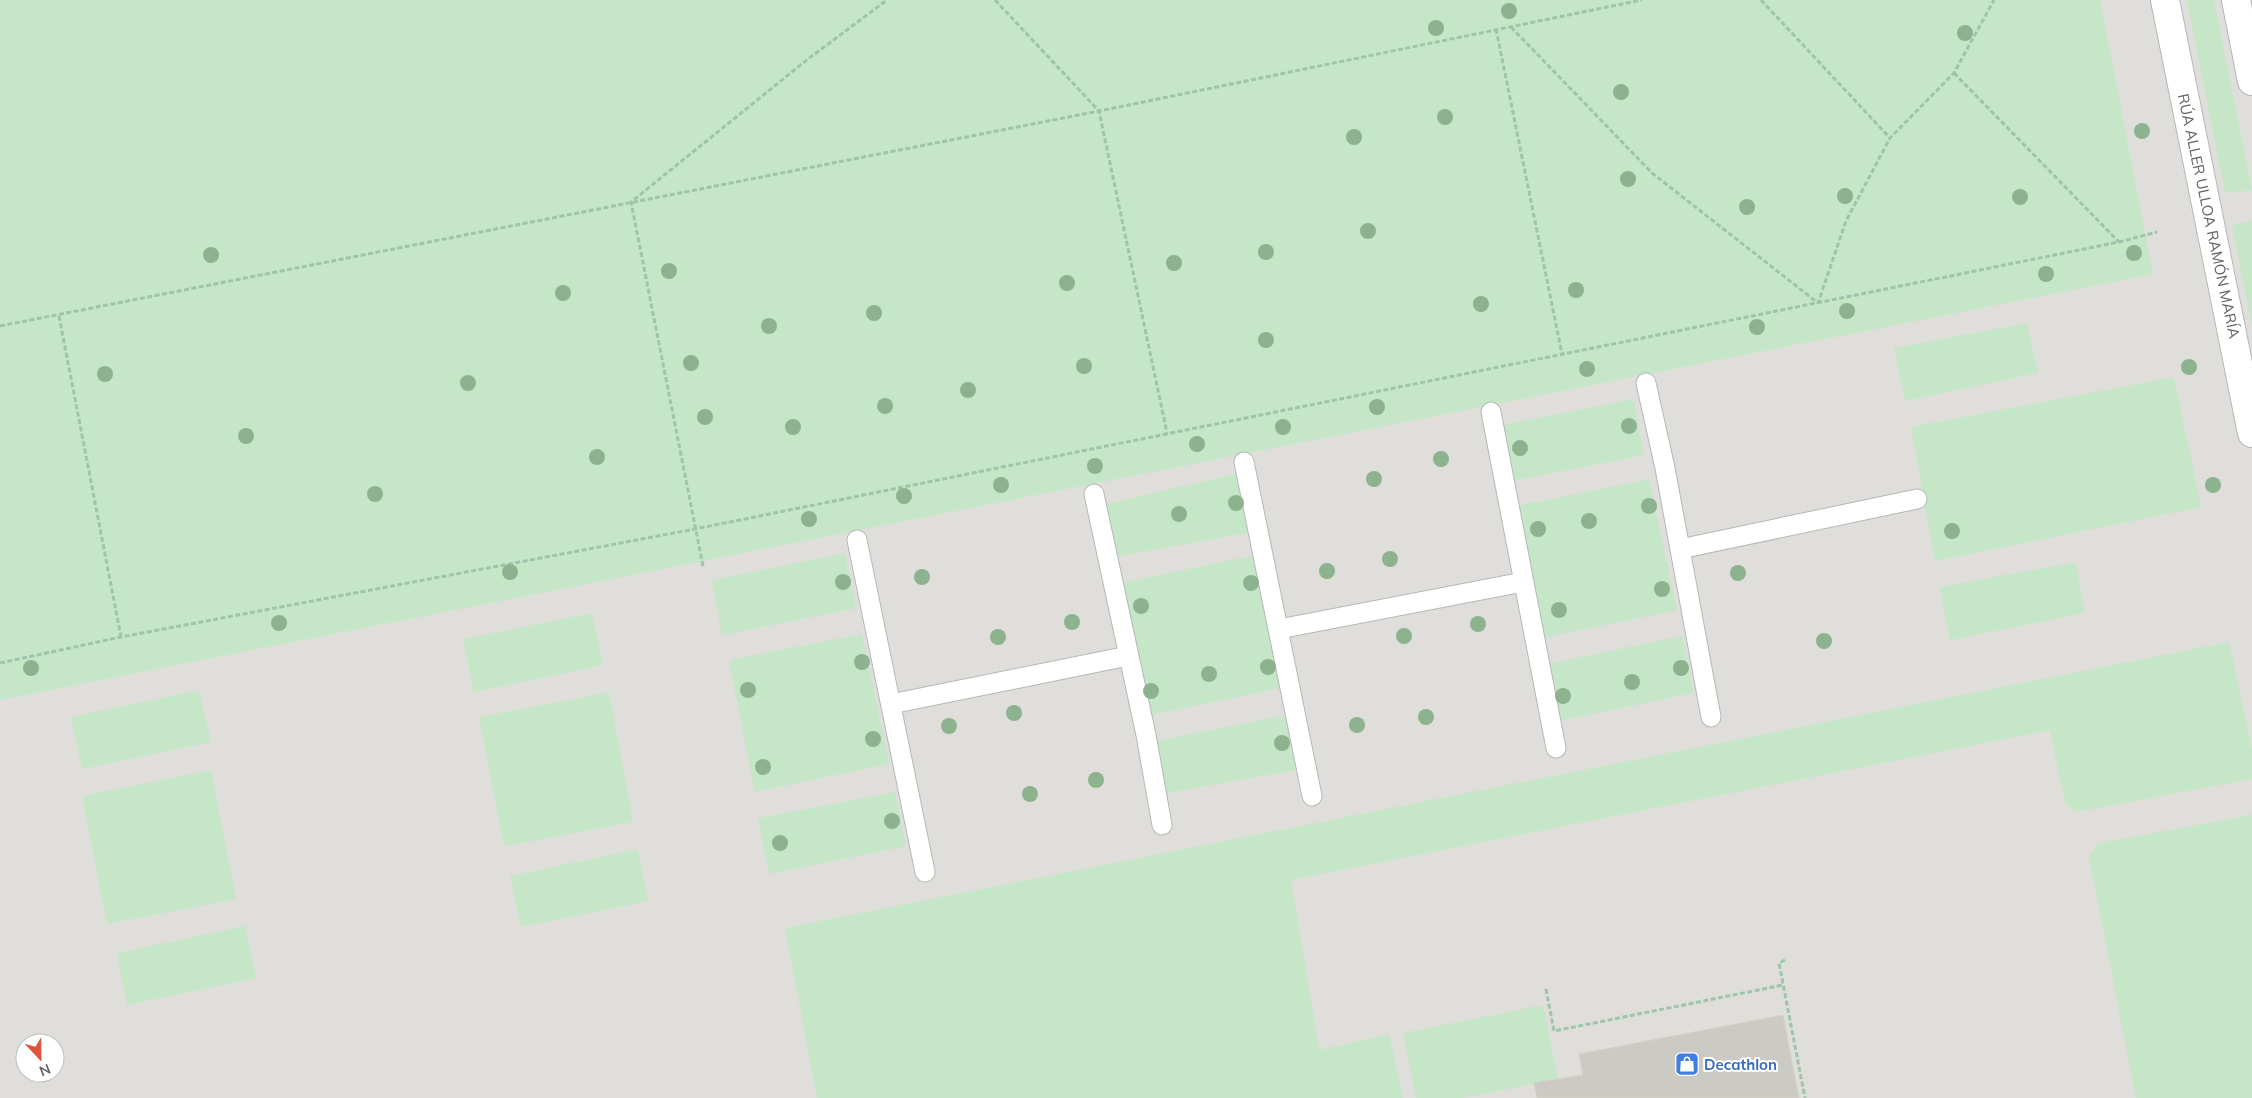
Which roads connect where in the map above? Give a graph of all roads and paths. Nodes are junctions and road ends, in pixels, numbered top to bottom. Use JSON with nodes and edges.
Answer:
{"nodes":[{"id":1,"x":887,"y":0,"type":"edge"},
{"id":2,"x":996,"y":0,"type":"edge"},
{"id":3,"x":1642,"y":0,"type":"edge"},
{"id":4,"x":1761,"y":0,"type":"edge"},
{"id":5,"x":1994,"y":0,"type":"edge"},
{"id":6,"x":2165,"y":0,"type":"edge"},
{"id":7,"x":2236,"y":0,"type":"edge"},
{"id":8,"x":1511,"y":27,"type":"junction"},
{"id":9,"x":1496,"y":29,"type":"junction"},
{"id":10,"x":1954,"y":73,"type":"junction"},
{"id":11,"x":2252,"y":81,"type":"edge"},
{"id":12,"x":1099,"y":111,"type":"junction"},
{"id":13,"x":1890,"y":138,"type":"junction"},
{"id":14,"x":631,"y":202,"type":"junction"},
{"id":15,"x":2157,"y":232,"type":"dead end"},
{"id":16,"x":2119,"y":242,"type":"junction"},
{"id":17,"x":1818,"y":303,"type":"junction"},
{"id":18,"x":59,"y":316,"type":"junction"},
{"id":19,"x":0,"y":326,"type":"edge"},
{"id":20,"x":1562,"y":354,"type":"junction"},
{"id":21,"x":1646,"y":383,"type":"dead end"},
{"id":22,"x":1491,"y":412,"type":"dead end"},
{"id":23,"x":1167,"y":433,"type":"junction"},
{"id":24,"x":2252,"y":433,"type":"edge"},
{"id":25,"x":1244,"y":462,"type":"dead end"},
{"id":26,"x":1094,"y":494,"type":"dead end"},
{"id":27,"x":1917,"y":499,"type":"dead end"},
{"id":28,"x":695,"y":529,"type":"junction"},
{"id":29,"x":857,"y":540,"type":"dead end"},
{"id":30,"x":1680,"y":549,"type":"junction"},
{"id":31,"x":703,"y":566,"type":"dead end"},
{"id":32,"x":1523,"y":582,"type":"junction"},
{"id":33,"x":1279,"y":629,"type":"junction"},
{"id":34,"x":121,"y":637,"type":"junction"},
{"id":35,"x":1128,"y":656,"type":"junction"},
{"id":36,"x":0,"y":663,"type":"edge"},
{"id":37,"x":891,"y":704,"type":"junction"},
{"id":38,"x":1711,"y":717,"type":"dead end"},
{"id":39,"x":1556,"y":748,"type":"dead end"},
{"id":40,"x":1312,"y":796,"type":"dead end"},
{"id":41,"x":1162,"y":825,"type":"dead end"},
{"id":42,"x":925,"y":872,"type":"dead end"},
{"id":43,"x":1786,"y":960,"type":"dead end"},
{"id":44,"x":1783,"y":986,"type":"junction"},
{"id":45,"x":1546,"y":989,"type":"dead end"},
{"id":46,"x":1804,"y":1098,"type":"edge"}],
"edges":[{"from":1,"to":14,"type":"path"},
{"from":2,"to":12,"type":"path"},
{"from":3,"to":8,"type":"path"},
{"from":4,"to":13,"type":"path"},
{"from":5,"to":10,"type":"path"},
{"from":6,"to":24,"type":"street","name":"RÚA ALLER ULLOA RAMÓN MARÍA"},
{"from":7,"to":11,"type":"street"},
{"from":8,"to":9,"type":"path"},
{"from":8,"to":17,"type":"path"},
{"from":9,"to":12,"type":"path"},
{"from":9,"to":20,"type":"path"},
{"from":10,"to":13,"type":"path"},
{"from":10,"to":16,"type":"path"},
{"from":12,"to":14,"type":"path"},
{"from":12,"to":23,"type":"path"},
{"from":13,"to":17,"type":"path"},
{"from":14,"to":18,"type":"path"},
{"from":14,"to":28,"type":"path"},
{"from":15,"to":16,"type":"path"},
{"from":16,"to":17,"type":"path"},
{"from":17,"to":20,"type":"path"},
{"from":18,"to":19,"type":"path"},
{"from":18,"to":34,"type":"path"},
{"from":20,"to":23,"type":"path"},
{"from":21,"to":30,"type":"lane"},
{"from":22,"to":32,"type":"lane"},
{"from":23,"to":28,"type":"path"},
{"from":25,"to":33,"type":"lane"},
{"from":26,"to":35,"type":"lane"},
{"from":27,"to":30,"type":"lane"},
{"from":28,"to":31,"type":"path"},
{"from":28,"to":34,"type":"path"},
{"from":29,"to":37,"type":"lane"},
{"from":30,"to":38,"type":"lane"},
{"from":32,"to":33,"type":"lane"},
{"from":32,"to":39,"type":"lane"},
{"from":33,"to":40,"type":"lane"},
{"from":34,"to":36,"type":"path"},
{"from":35,"to":37,"type":"lane"},
{"from":35,"to":41,"type":"lane"},
{"from":37,"to":42,"type":"lane"},
{"from":43,"to":44,"type":"path"},
{"from":44,"to":45,"type":"path"},
{"from":44,"to":46,"type":"path"}]}
